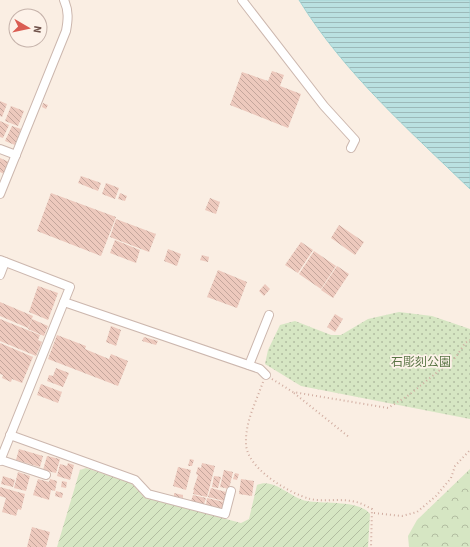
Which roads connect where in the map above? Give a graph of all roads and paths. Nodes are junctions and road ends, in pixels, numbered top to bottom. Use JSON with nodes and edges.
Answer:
{"nodes":[{"id":1,"x":64,"y":0,"type":"edge"},
{"id":2,"x":242,"y":0,"type":"edge"},
{"id":3,"x":351,"y":148,"type":"dead end"},
{"id":4,"x":0,"y":149,"type":"edge"},
{"id":5,"x":16,"y":155,"type":"junction"},
{"id":6,"x":0,"y":194,"type":"edge"},
{"id":7,"x":3,"y":261,"type":"edge"},
{"id":8,"x":0,"y":275,"type":"edge"},
{"id":9,"x":64,"y":302,"type":"junction"},
{"id":10,"x":269,"y":315,"type":"dead end"},
{"id":11,"x":470,"y":340,"type":"edge"},
{"id":12,"x":249,"y":365,"type":"junction"},
{"id":13,"x":266,"y":375,"type":"junction"},
{"id":14,"x":293,"y":392,"type":"junction"},
{"id":15,"x":10,"y":435,"type":"junction"},
{"id":16,"x":349,"y":437,"type":"dead end"},
{"id":17,"x":470,"y":450,"type":"edge"},
{"id":18,"x":1,"y":458,"type":"edge"},
{"id":19,"x":46,"y":475,"type":"dead end"},
{"id":20,"x":231,"y":491,"type":"dead end"},
{"id":21,"x":374,"y":513,"type":"junction"},
{"id":22,"x":371,"y":547,"type":"edge"}],
"edges":[{"from":1,"to":5,"type":"street"},
{"from":2,"to":3,"type":"street"},
{"from":4,"to":5,"type":"street"},
{"from":5,"to":6,"type":"street"},
{"from":7,"to":8,"type":"street"},
{"from":7,"to":9,"type":"street"},
{"from":9,"to":12,"type":"street"},
{"from":9,"to":15,"type":"street"},
{"from":10,"to":12,"type":"street"},
{"from":11,"to":14,"type":"path"},
{"from":12,"to":13,"type":"street"},
{"from":13,"to":14,"type":"path"},
{"from":13,"to":21,"type":"path"},
{"from":14,"to":16,"type":"path"},
{"from":15,"to":18,"type":"street"},
{"from":15,"to":20,"type":"street"},
{"from":17,"to":21,"type":"path"},
{"from":18,"to":19,"type":"street"},
{"from":21,"to":22,"type":"path"}]}
